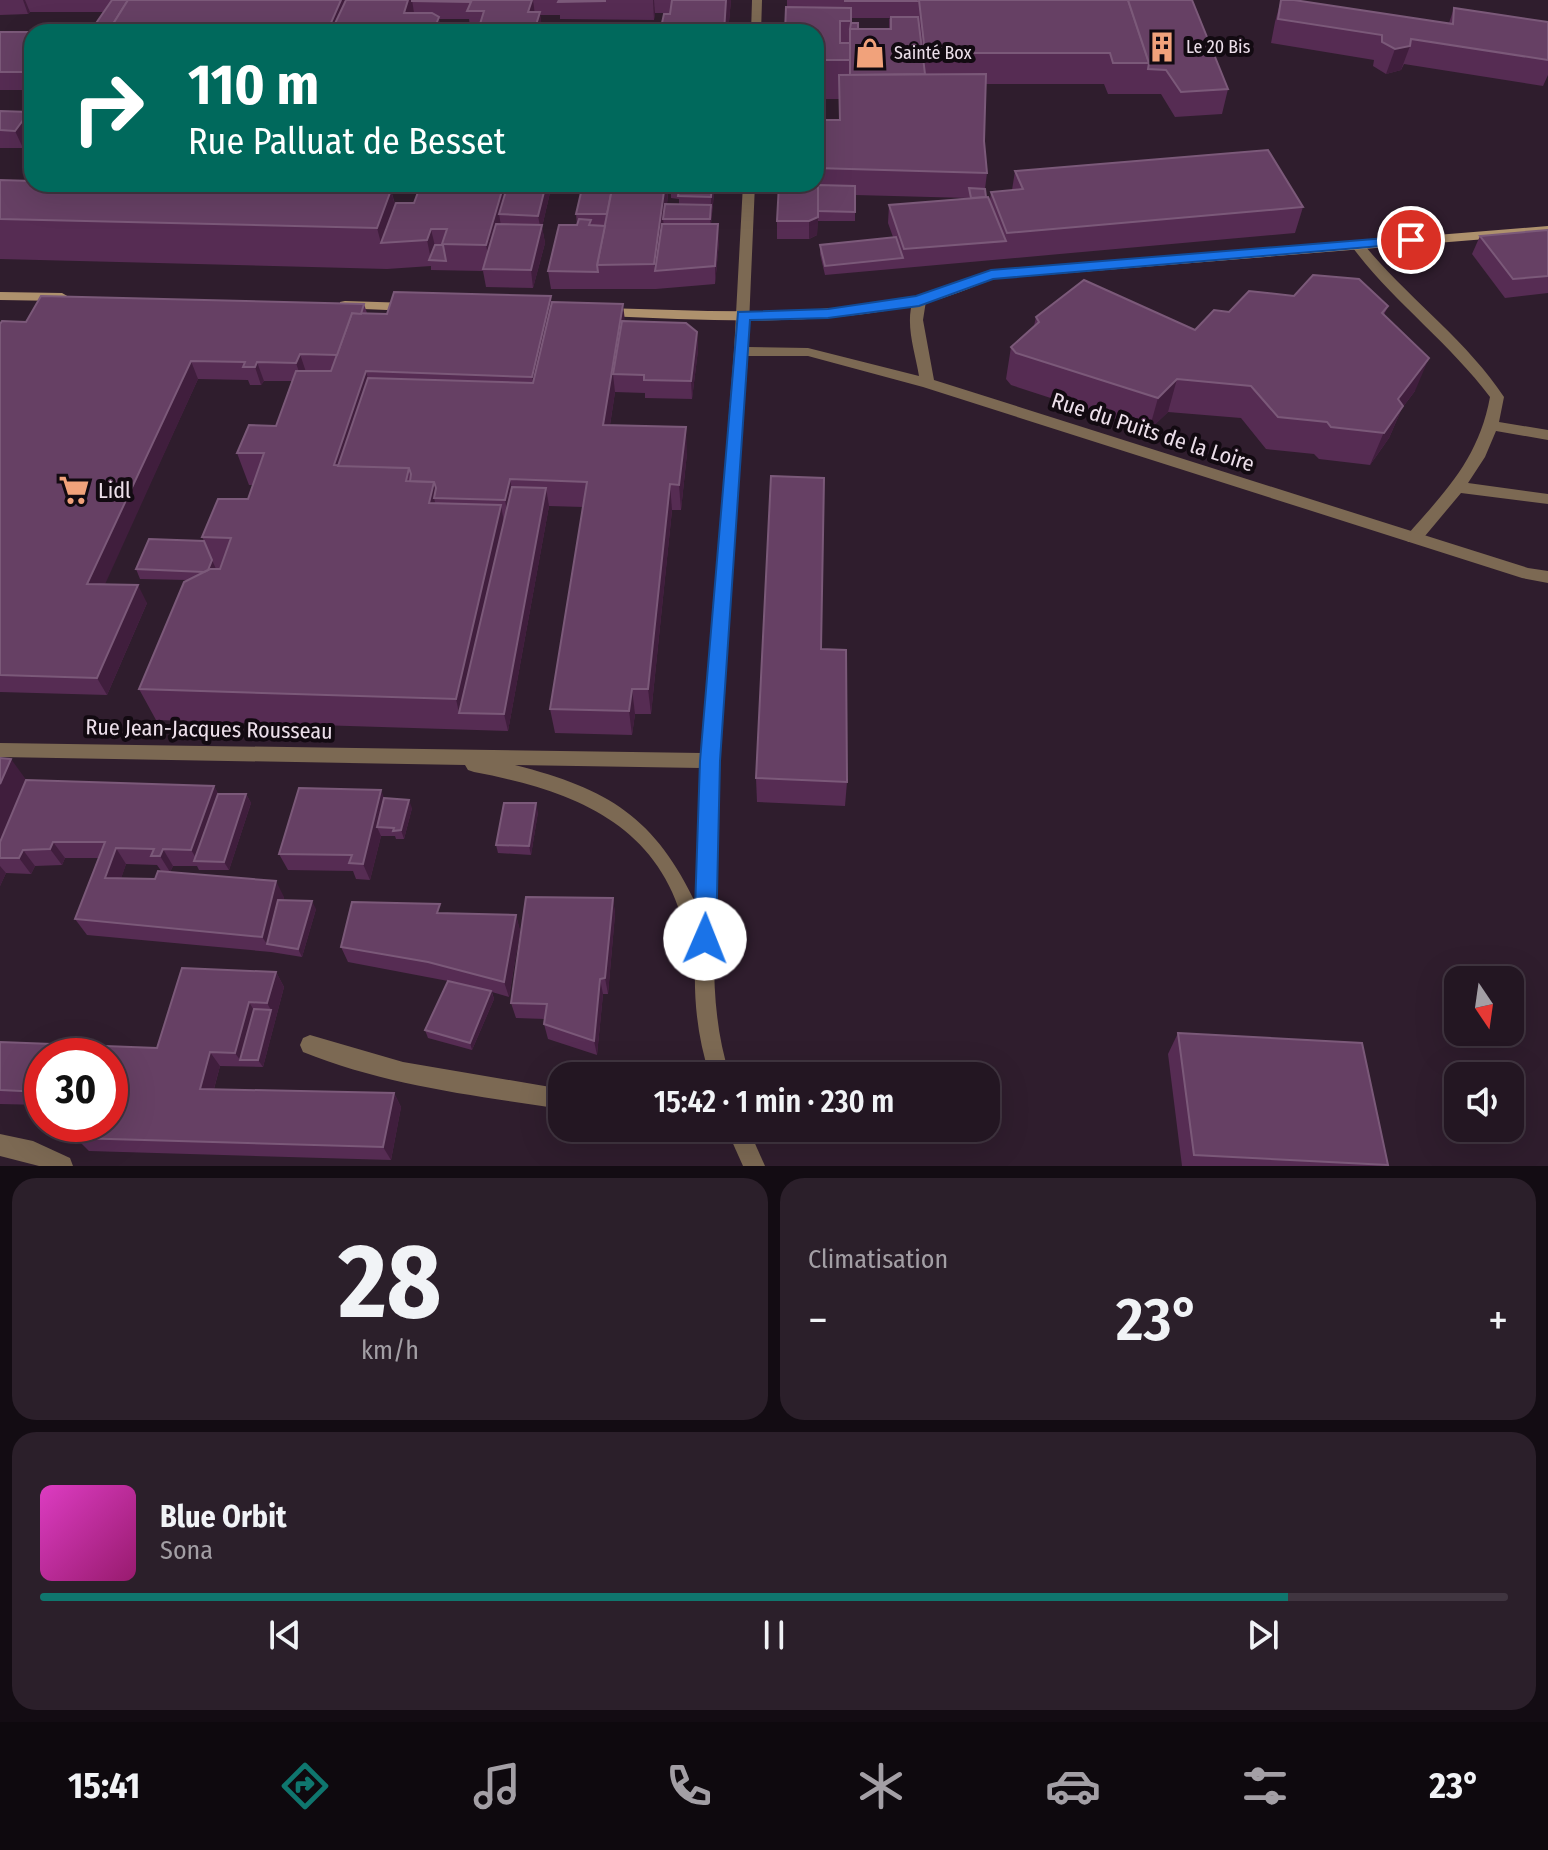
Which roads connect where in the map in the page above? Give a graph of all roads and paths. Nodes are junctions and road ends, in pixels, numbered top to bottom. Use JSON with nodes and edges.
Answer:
{"nodes":[{"id":1,"x":757,"y":0,"type":"edge"},
{"id":2,"x":756,"y":24,"type":"edge"},
{"id":3,"x":749,"y":192,"type":"edge"},
{"id":4,"x":1548,"y":230,"type":"edge"},
{"id":5,"x":1356,"y":244,"type":"junction"},
{"id":6,"x":0,"y":296,"type":"edge"},
{"id":7,"x":79,"y":298,"type":"edge"},
{"id":8,"x":919,"y":301,"type":"junction"},
{"id":9,"x":331,"y":305,"type":"edge"},
{"id":10,"x":426,"y":307,"type":"edge"},
{"id":11,"x":584,"y":312,"type":"edge"},
{"id":12,"x":743,"y":315,"type":"junction"},
{"id":13,"x":741,"y":351,"type":"junction"},
{"id":14,"x":927,"y":383,"type":"junction"},
{"id":15,"x":1494,"y":426,"type":"junction"},
{"id":16,"x":1548,"y":435,"type":"edge"},
{"id":17,"x":1457,"y":487,"type":"junction"},
{"id":18,"x":1548,"y":499,"type":"edge"},
{"id":19,"x":1414,"y":538,"type":"junction"},
{"id":20,"x":1548,"y":577,"type":"edge"},
{"id":21,"x":0,"y":750,"type":"edge"},
{"id":22,"x":417,"y":757,"type":"junction"},
{"id":23,"x":710,"y":761,"type":"junction"},
{"id":24,"x":704,"y":999,"type":"junction"},
{"id":25,"x":310,"y":1045,"type":"dead end"},
{"id":26,"x":715,"y":1062,"type":"edge"},
{"id":27,"x":548,"y":1097,"type":"edge"},
{"id":28,"x":743,"y":1142,"type":"edge"},
{"id":29,"x":0,"y":1145,"type":"edge"},
{"id":30,"x":62,"y":1166,"type":"edge"},
{"id":31,"x":754,"y":1166,"type":"edge"}],
"edges":[{"from":1,"to":2,"type":"street"},
{"from":3,"to":12,"type":"street"},
{"from":4,"to":5,"type":"main road"},
{"from":5,"to":8,"type":"main road"},
{"from":5,"to":15,"type":"street"},
{"from":6,"to":7,"type":"main road"},
{"from":8,"to":12,"type":"main road"},
{"from":8,"to":14,"type":"street"},
{"from":9,"to":10,"type":"main road"},
{"from":11,"to":12,"type":"main road"},
{"from":12,"to":13,"type":"street"},
{"from":13,"to":14,"type":"street","name":"Rue du Puits de la Loire"},
{"from":13,"to":23,"type":"street"},
{"from":14,"to":19,"type":"street","name":"Rue du Puits de la Loire"},
{"from":15,"to":16,"type":"street"},
{"from":15,"to":17,"type":"street"},
{"from":17,"to":18,"type":"street"},
{"from":17,"to":19,"type":"street"},
{"from":19,"to":20,"type":"street","name":"Rue du Puits de la Loire"},
{"from":21,"to":22,"type":"street","name":"Rue Jean-Jacques Rousseau"},
{"from":22,"to":23,"type":"street","name":"Rue Jean-Jacques Rousseau"},
{"from":22,"to":24,"type":"street","name":"Rue Jean-Jacques Rousseau"},
{"from":23,"to":24,"type":"street"},
{"from":24,"to":26,"type":"street"},
{"from":25,"to":27,"type":"street"},
{"from":28,"to":31,"type":"street"},
{"from":29,"to":30,"type":"street"}]}
